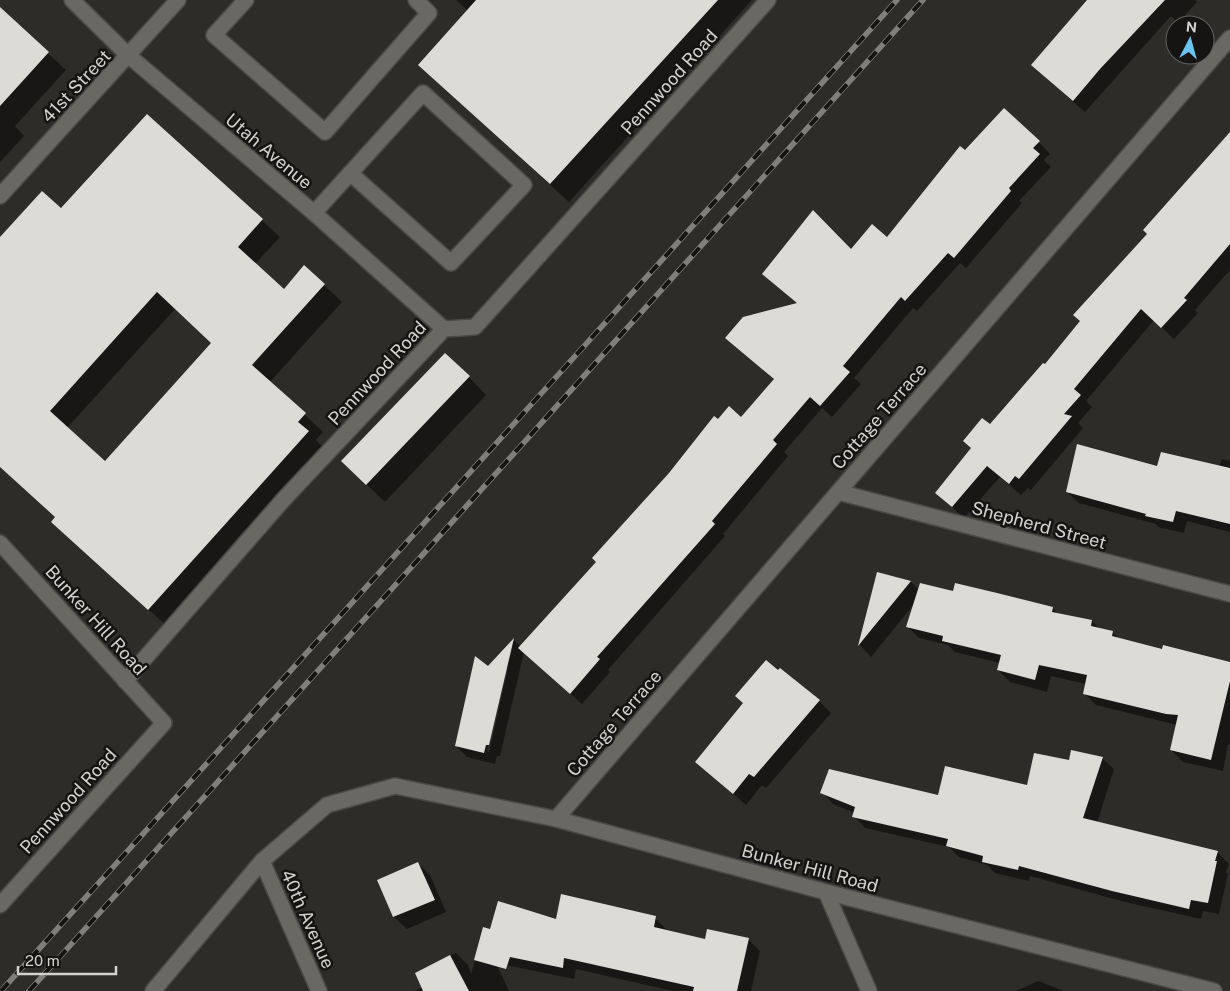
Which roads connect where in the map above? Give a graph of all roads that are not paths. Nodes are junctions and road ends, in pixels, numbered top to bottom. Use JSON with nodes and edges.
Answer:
{"nodes":[{"id":1,"x":72,"y":0,"type":"edge"},
{"id":2,"x":178,"y":0,"type":"edge"},
{"id":3,"x":246,"y":0,"type":"edge"},
{"id":4,"x":416,"y":0,"type":"edge"},
{"id":5,"x":768,"y":0,"type":"edge"},
{"id":6,"x":1230,"y":38,"type":"edge"},
{"id":7,"x":129,"y":56,"type":"junction"},
{"id":8,"x":350,"y":173,"type":"junction"},
{"id":9,"x":0,"y":196,"type":"edge"},
{"id":10,"x":314,"y":213,"type":"junction"},
{"id":11,"x":444,"y":329,"type":"junction"},
{"id":12,"x":838,"y":492,"type":"junction"},
{"id":13,"x":0,"y":543,"type":"edge"},
{"id":14,"x":1230,"y":594,"type":"edge"},
{"id":15,"x":125,"y":681,"type":"junction"},
{"id":16,"x":164,"y":723,"type":"joint"},
{"id":17,"x":556,"y":819,"type":"junction"},
{"id":18,"x":262,"y":861,"type":"junction"},
{"id":19,"x":826,"y":892,"type":"junction"},
{"id":20,"x":0,"y":905,"type":"edge"},
{"id":21,"x":152,"y":991,"type":"edge"},
{"id":22,"x":319,"y":991,"type":"edge"},
{"id":23,"x":869,"y":991,"type":"edge"},
{"id":24,"x":1214,"y":991,"type":"edge"}],
"edges":[{"from":1,"to":7,"type":"street","name":"Utah Avenue"},
{"from":2,"to":7,"type":"street","name":"41st Street"},
{"from":3,"to":4,"type":"street"},
{"from":5,"to":11,"type":"street","name":"Pennwood Road"},
{"from":6,"to":12,"type":"street","name":"Cottage Terrace"},
{"from":7,"to":9,"type":"street","name":"41st Street"},
{"from":7,"to":10,"type":"street","name":"Utah Avenue"},
{"from":8,"to":8,"type":"street"},
{"from":8,"to":10,"type":"street"},
{"from":10,"to":11,"type":"street","name":"Utah Avenue"},
{"from":11,"to":15,"type":"street","name":"Pennwood Road"},
{"from":12,"to":14,"type":"street","name":"Shepherd Street"},
{"from":12,"to":17,"type":"street","name":"Cottage Terrace"},
{"from":13,"to":15,"type":"street","name":"Bunker Hill Road"},
{"from":15,"to":16,"type":"street","name":"Bunker Hill Road"},
{"from":16,"to":20,"type":"street","name":"Pennwood Road"},
{"from":17,"to":18,"type":"street","name":"Bunker Hill Road"},
{"from":17,"to":19,"type":"street","name":"Bunker Hill Road"},
{"from":18,"to":21,"type":"street"},
{"from":18,"to":22,"type":"street","name":"40th Avenue"},
{"from":19,"to":23,"type":"street"},
{"from":19,"to":24,"type":"street","name":"Bunker Hill Road"}]}
